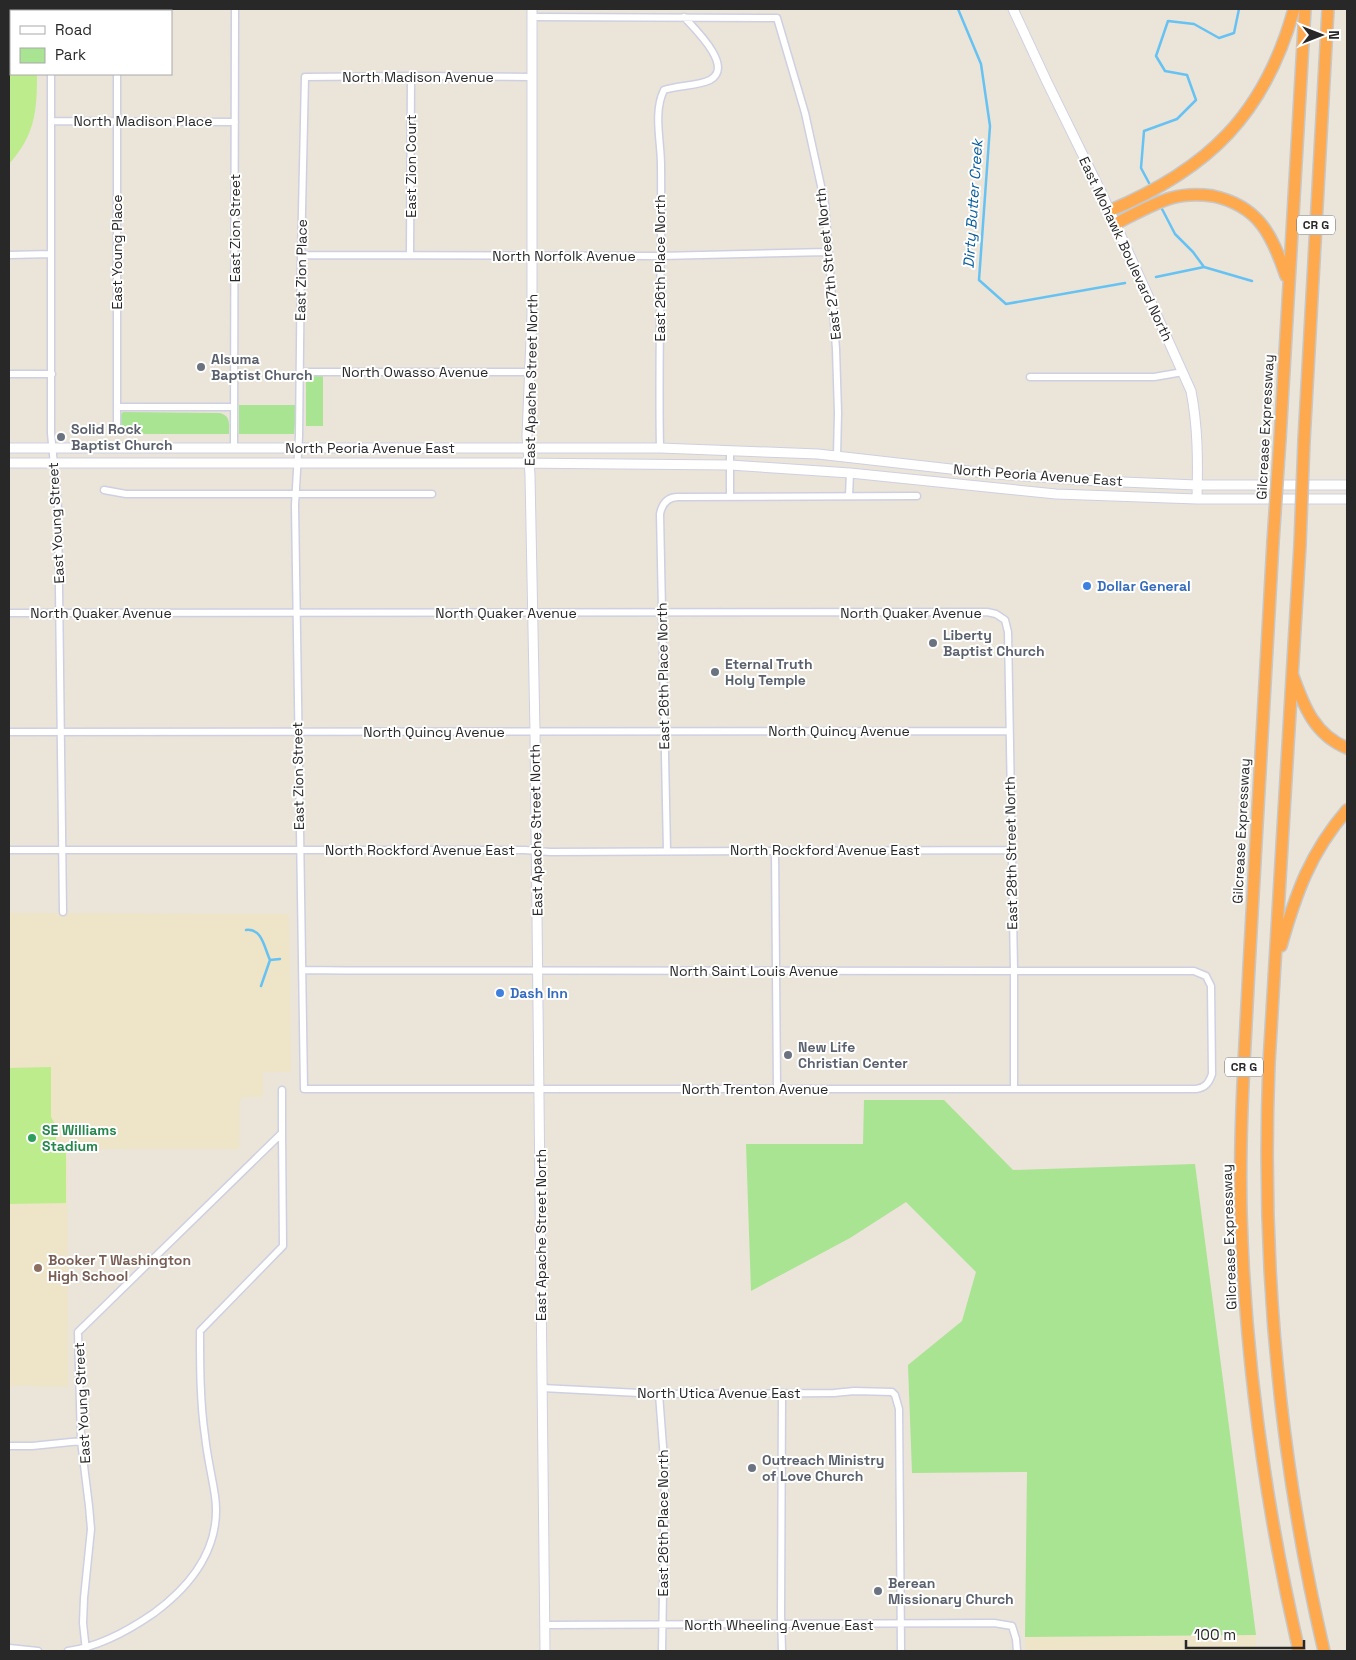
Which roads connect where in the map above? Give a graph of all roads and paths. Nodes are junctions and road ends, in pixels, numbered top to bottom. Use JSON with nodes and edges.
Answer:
{"nodes":[{"id":1,"x":235,"y":9,"type":"edge"},
{"id":2,"x":1013,"y":9,"type":"edge"},
{"id":3,"x":1294,"y":9,"type":"edge"},
{"id":4,"x":1305,"y":9,"type":"edge"},
{"id":5,"x":1328,"y":9,"type":"edge"},
{"id":6,"x":532,"y":13,"type":"edge"},
{"id":7,"x":684,"y":17,"type":"junction"},
{"id":8,"x":51,"y":75,"type":"edge"},
{"id":9,"x":117,"y":75,"type":"edge"},
{"id":10,"x":411,"y":76,"type":"junction"},
{"id":11,"x":532,"y":77,"type":"junction"},
{"id":12,"x":305,"y":78,"type":"joint"},
{"id":13,"x":51,"y":121,"type":"junction"},
{"id":14,"x":117,"y":121,"type":"junction"},
{"id":15,"x":235,"y":122,"type":"junction"},
{"id":16,"x":1109,"y":211,"type":"junction"},
{"id":17,"x":1115,"y":224,"type":"junction"},
{"id":18,"x":827,"y":252,"type":"junction"},
{"id":19,"x":51,"y":254,"type":"junction"},
{"id":20,"x":9,"y":255,"type":"edge"},
{"id":21,"x":301,"y":255,"type":"junction"},
{"id":22,"x":410,"y":255,"type":"junction"},
{"id":23,"x":532,"y":256,"type":"junction"},
{"id":24,"x":660,"y":256,"type":"junction"},
{"id":25,"x":1288,"y":282,"type":"junction"},
{"id":26,"x":300,"y":372,"type":"junction"},
{"id":27,"x":530,"y":372,"type":"junction"},
{"id":28,"x":1183,"y":372,"type":"junction"},
{"id":29,"x":9,"y":374,"type":"edge"},
{"id":30,"x":52,"y":374,"type":"junction"},
{"id":31,"x":1030,"y":377,"type":"dead end"},
{"id":32,"x":116,"y":407,"type":"junction"},
{"id":33,"x":234,"y":408,"type":"junction"},
{"id":34,"x":116,"y":431,"type":"dead end"},
{"id":35,"x":9,"y":448,"type":"edge"},
{"id":36,"x":52,"y":448,"type":"junction"},
{"id":37,"x":234,"y":448,"type":"junction"},
{"id":38,"x":298,"y":448,"type":"junction"},
{"id":39,"x":528,"y":448,"type":"junction"},
{"id":40,"x":660,"y":448,"type":"junction"},
{"id":41,"x":730,"y":450,"type":"junction"},
{"id":42,"x":837,"y":456,"type":"junction"},
{"id":43,"x":53,"y":462,"type":"junction"},
{"id":44,"x":9,"y":463,"type":"edge"},
{"id":45,"x":298,"y":463,"type":"junction"},
{"id":46,"x":529,"y":463,"type":"junction"},
{"id":47,"x":730,"y":464,"type":"junction"},
{"id":48,"x":850,"y":473,"type":"junction"},
{"id":49,"x":1197,"y":485,"type":"junction"},
{"id":50,"x":1347,"y":485,"type":"edge"},
{"id":51,"x":104,"y":490,"type":"dead end"},
{"id":52,"x":296,"y":494,"type":"junction"},
{"id":53,"x":432,"y":494,"type":"dead end"},
{"id":54,"x":849,"y":496,"type":"junction"},
{"id":55,"x":917,"y":496,"type":"dead end"},
{"id":56,"x":730,"y":497,"type":"junction"},
{"id":57,"x":1197,"y":499,"type":"junction"},
{"id":58,"x":1347,"y":499,"type":"edge"},
{"id":59,"x":9,"y":613,"type":"edge"},
{"id":60,"x":59,"y":613,"type":"junction"},
{"id":61,"x":297,"y":613,"type":"junction"},
{"id":62,"x":532,"y":613,"type":"junction"},
{"id":63,"x":662,"y":614,"type":"junction"},
{"id":64,"x":1002,"y":618,"type":"joint"},
{"id":65,"x":1292,"y":672,"type":"junction"},
{"id":66,"x":1009,"y":731,"type":"junction"},
{"id":67,"x":9,"y":732,"type":"edge"},
{"id":68,"x":60,"y":732,"type":"junction"},
{"id":69,"x":298,"y":732,"type":"junction"},
{"id":70,"x":535,"y":732,"type":"junction"},
{"id":71,"x":663,"y":732,"type":"junction"},
{"id":72,"x":1347,"y":748,"type":"edge"},
{"id":73,"x":1347,"y":810,"type":"edge"},
{"id":74,"x":9,"y":850,"type":"edge"},
{"id":75,"x":62,"y":850,"type":"junction"},
{"id":76,"x":299,"y":850,"type":"junction"},
{"id":77,"x":775,"y":850,"type":"junction"},
{"id":78,"x":1012,"y":850,"type":"junction"},
{"id":79,"x":536,"y":851,"type":"junction"},
{"id":80,"x":667,"y":851,"type":"junction"},
{"id":81,"x":63,"y":912,"type":"dead end"},
{"id":82,"x":1275,"y":968,"type":"junction"},
{"id":83,"x":302,"y":970,"type":"junction"},
{"id":84,"x":1014,"y":970,"type":"junction"},
{"id":85,"x":775,"y":971,"type":"junction"},
{"id":86,"x":537,"y":972,"type":"junction"},
{"id":87,"x":1205,"y":1086,"type":"joint"},
{"id":88,"x":777,"y":1089,"type":"junction"},
{"id":89,"x":1014,"y":1089,"type":"junction"},
{"id":90,"x":282,"y":1090,"type":"dead end"},
{"id":91,"x":304,"y":1090,"type":"joint"},
{"id":92,"x":539,"y":1090,"type":"junction"},
{"id":93,"x":282,"y":1134,"type":"junction"},
{"id":94,"x":542,"y":1388,"type":"junction"},
{"id":95,"x":659,"y":1394,"type":"junction"},
{"id":96,"x":782,"y":1394,"type":"junction"},
{"id":97,"x":82,"y":1441,"type":"junction"},
{"id":98,"x":9,"y":1446,"type":"edge"},
{"id":99,"x":901,"y":1624,"type":"junction"},
{"id":100,"x":544,"y":1625,"type":"junction"},
{"id":101,"x":782,"y":1625,"type":"junction"},
{"id":102,"x":662,"y":1626,"type":"junction"},
{"id":103,"x":9,"y":1648,"type":"edge"},
{"id":104,"x":86,"y":1650,"type":"edge"},
{"id":105,"x":38,"y":1651,"type":"edge"},
{"id":106,"x":68,"y":1651,"type":"edge"},
{"id":107,"x":545,"y":1651,"type":"edge"},
{"id":108,"x":662,"y":1651,"type":"edge"},
{"id":109,"x":782,"y":1651,"type":"edge"},
{"id":110,"x":901,"y":1651,"type":"edge"},
{"id":111,"x":1016,"y":1651,"type":"edge"},
{"id":112,"x":1299,"y":1651,"type":"edge"},
{"id":113,"x":1324,"y":1651,"type":"edge"}],
"edges":[{"from":1,"to":15,"type":"street","name":"East Zion Street"},
{"from":2,"to":16,"type":"main road","name":"East Mohawk Boulevard North"},
{"from":3,"to":16,"type":"highway"},
{"from":4,"to":25,"type":"highway","name":"Gilcrease Expressway","number":"CR G"},
{"from":5,"to":65,"type":"highway","number":"CR G","bridge":true},
{"from":6,"to":7,"type":"street"},
{"from":6,"to":11,"type":"main road","name":"East Apache Street North"},
{"from":7,"to":18,"type":"street","name":"East 27th Street North"},
{"from":7,"to":24,"type":"street","name":"East 26th Place North"},
{"from":8,"to":13,"type":"street","name":"East Young Street"},
{"from":9,"to":14,"type":"street","name":"East Young Place"},
{"from":10,"to":11,"type":"street","name":"North Madison Avenue"},
{"from":10,"to":12,"type":"street","name":"North Madison Avenue"},
{"from":10,"to":22,"type":"street","name":"East Zion Court"},
{"from":11,"to":23,"type":"main road","name":"East Apache Street North"},
{"from":12,"to":21,"type":"street","name":"East Zion Place"},
{"from":13,"to":14,"type":"street","name":"North Madison Place"},
{"from":13,"to":19,"type":"street","name":"East Young Street"},
{"from":14,"to":15,"type":"street","name":"North Madison Place"},
{"from":14,"to":32,"type":"street","name":"East Young Place"},
{"from":15,"to":33,"type":"street","name":"East Zion Street"},
{"from":16,"to":17,"type":"main road","name":"East Mohawk Boulevard North"},
{"from":17,"to":25,"type":"highway"},
{"from":17,"to":28,"type":"main road","name":"East Mohawk Boulevard North"},
{"from":18,"to":24,"type":"street","name":"North Norfolk Avenue"},
{"from":18,"to":42,"type":"street","name":"East 27th Street North"},
{"from":19,"to":20,"type":"street"},
{"from":19,"to":30,"type":"street","name":"East Young Street"},
{"from":21,"to":22,"type":"street","name":"North Norfolk Avenue"},
{"from":21,"to":26,"type":"street","name":"East Zion Place"},
{"from":22,"to":23,"type":"street","name":"North Norfolk Avenue"},
{"from":23,"to":24,"type":"street","name":"North Norfolk Avenue"},
{"from":23,"to":27,"type":"main road","name":"East Apache Street North"},
{"from":24,"to":40,"type":"street","name":"East 26th Place North"},
{"from":25,"to":112,"type":"highway","name":"Gilcrease Expressway","number":"CR G","bridge":true},
{"from":26,"to":27,"type":"street","name":"North Owasso Avenue"},
{"from":26,"to":38,"type":"street","name":"East Zion Place"},
{"from":27,"to":39,"type":"main road","name":"East Apache Street North"},
{"from":28,"to":31,"type":"street"},
{"from":28,"to":49,"type":"main road","name":"East Mohawk Boulevard North"},
{"from":29,"to":30,"type":"street"},
{"from":30,"to":36,"type":"street","name":"East Young Street"},
{"from":32,"to":33,"type":"street"},
{"from":32,"to":34,"type":"street","name":"East Young Place"},
{"from":33,"to":37,"type":"street","name":"East Zion Street"},
{"from":35,"to":36,"type":"main road","name":"North Peoria Avenue East"},
{"from":36,"to":37,"type":"main road","name":"North Peoria Avenue East"},
{"from":36,"to":43,"type":"street","name":"East Young Street"},
{"from":37,"to":38,"type":"main road","name":"North Peoria Avenue East"},
{"from":38,"to":39,"type":"main road","name":"North Peoria Avenue East"},
{"from":38,"to":45,"type":"street","name":"East Zion Place"},
{"from":39,"to":40,"type":"main road","name":"North Peoria Avenue East"},
{"from":39,"to":46,"type":"main road","name":"East Apache Street North"},
{"from":40,"to":41,"type":"main road","name":"North Peoria Avenue East"},
{"from":41,"to":42,"type":"main road","name":"North Peoria Avenue East"},
{"from":41,"to":47,"type":"street"},
{"from":42,"to":49,"type":"main road","name":"North Peoria Avenue East"},
{"from":43,"to":44,"type":"main road","name":"North Peoria Avenue East"},
{"from":43,"to":45,"type":"main road","name":"North Peoria Avenue East"},
{"from":43,"to":60,"type":"street","name":"East Young Street"},
{"from":45,"to":46,"type":"main road","name":"North Peoria Avenue East"},
{"from":45,"to":52,"type":"street","name":"East Zion Street"},
{"from":46,"to":47,"type":"main road","name":"North Peoria Avenue East"},
{"from":46,"to":62,"type":"main road","name":"East Apache Street North"},
{"from":47,"to":48,"type":"main road","name":"North Peoria Avenue East"},
{"from":47,"to":56,"type":"street"},
{"from":48,"to":54,"type":"street"},
{"from":48,"to":57,"type":"main road","name":"North Peoria Avenue East"},
{"from":49,"to":50,"type":"main road","name":"North Peoria Avenue East"},
{"from":49,"to":57,"type":"main road","name":"East Mohawk Boulevard North"},
{"from":51,"to":52,"type":"street"},
{"from":52,"to":53,"type":"street"},
{"from":52,"to":61,"type":"street","name":"East Zion Street"},
{"from":54,"to":55,"type":"street"},
{"from":54,"to":56,"type":"street"},
{"from":56,"to":63,"type":"street","name":"East 26th Place North"},
{"from":57,"to":58,"type":"main road","name":"North Peoria Avenue East"},
{"from":59,"to":60,"type":"street","name":"North Quaker Avenue"},
{"from":60,"to":61,"type":"street","name":"North Quaker Avenue"},
{"from":60,"to":68,"type":"street","name":"East Young Street"},
{"from":61,"to":62,"type":"street","name":"North Quaker Avenue"},
{"from":61,"to":69,"type":"street","name":"East Zion Street"},
{"from":62,"to":63,"type":"street","name":"North Quaker Avenue"},
{"from":62,"to":70,"type":"main road","name":"East Apache Street North"},
{"from":63,"to":64,"type":"street","name":"North Quaker Avenue"},
{"from":63,"to":71,"type":"street","name":"East 26th Place North"},
{"from":64,"to":66,"type":"street","name":"East 28th Street North"},
{"from":65,"to":72,"type":"highway"},
{"from":65,"to":82,"type":"highway","number":"CR G"},
{"from":66,"to":71,"type":"street","name":"North Quincy Avenue"},
{"from":66,"to":78,"type":"street","name":"East 28th Street North"},
{"from":67,"to":68,"type":"street","name":"North Quincy Avenue"},
{"from":68,"to":69,"type":"street","name":"North Quincy Avenue"},
{"from":68,"to":75,"type":"street","name":"East Young Street"},
{"from":69,"to":70,"type":"street","name":"North Quincy Avenue"},
{"from":69,"to":76,"type":"street","name":"East Zion Street"},
{"from":70,"to":71,"type":"street","name":"North Quincy Avenue"},
{"from":70,"to":79,"type":"main road","name":"East Apache Street North"},
{"from":71,"to":80,"type":"street","name":"East 26th Place North"},
{"from":73,"to":82,"type":"highway"},
{"from":74,"to":75,"type":"street","name":"North Rockford Avenue East"},
{"from":75,"to":76,"type":"street","name":"North Rockford Avenue East"},
{"from":75,"to":81,"type":"street","name":"East Young Street"},
{"from":76,"to":79,"type":"street","name":"North Rockford Avenue East"},
{"from":76,"to":83,"type":"street","name":"East Zion Street"},
{"from":77,"to":78,"type":"street","name":"North Rockford Avenue East"},
{"from":77,"to":80,"type":"street","name":"North Rockford Avenue East"},
{"from":77,"to":85,"type":"street"},
{"from":78,"to":84,"type":"street","name":"East 28th Street North"},
{"from":79,"to":80,"type":"street","name":"North Rockford Avenue East"},
{"from":79,"to":86,"type":"main road","name":"East Apache Street North"},
{"from":82,"to":113,"type":"highway","number":"CR G"},
{"from":83,"to":86,"type":"street","name":"North Saint Louis Avenue"},
{"from":83,"to":91,"type":"street","name":"East Zion Street"},
{"from":84,"to":85,"type":"street","name":"North Saint Louis Avenue"},
{"from":84,"to":87,"type":"street","name":"North Saint Louis Avenue"},
{"from":84,"to":89,"type":"street","name":"East 28th Street North"},
{"from":85,"to":86,"type":"street","name":"North Saint Louis Avenue"},
{"from":85,"to":88,"type":"street"},
{"from":86,"to":92,"type":"main road","name":"East Apache Street North"},
{"from":87,"to":89,"type":"street","name":"North Trenton Avenue"},
{"from":88,"to":89,"type":"street","name":"North Trenton Avenue"},
{"from":88,"to":92,"type":"street","name":"North Trenton Avenue"},
{"from":90,"to":93,"type":"street"},
{"from":91,"to":92,"type":"street","name":"North Trenton Avenue"},
{"from":92,"to":94,"type":"main road","name":"East Apache Street North"},
{"from":93,"to":97,"type":"street","name":"East Young Street"},
{"from":93,"to":104,"type":"street"},
{"from":94,"to":95,"type":"street","name":"North Utica Avenue East"},
{"from":94,"to":100,"type":"main road","name":"East Apache Street North"},
{"from":95,"to":96,"type":"street","name":"North Utica Avenue East"},
{"from":95,"to":102,"type":"street","name":"East 26th Place North"},
{"from":96,"to":99,"type":"street","name":"North Utica Avenue East"},
{"from":96,"to":101,"type":"street"},
{"from":97,"to":98,"type":"street"},
{"from":97,"to":104,"type":"street","name":"East Young Street"},
{"from":99,"to":101,"type":"street","name":"North Wheeling Avenue East"},
{"from":99,"to":110,"type":"street"},
{"from":99,"to":111,"type":"street","name":"North Wheeling Avenue East"},
{"from":100,"to":102,"type":"street","name":"North Wheeling Avenue East"},
{"from":100,"to":107,"type":"main road","name":"East Apache Street North"},
{"from":101,"to":102,"type":"street","name":"North Wheeling Avenue East"},
{"from":101,"to":109,"type":"street"},
{"from":102,"to":108,"type":"street","name":"East 26th Place North"},
{"from":103,"to":105,"type":"street"},
{"from":104,"to":106,"type":"street"}]}
